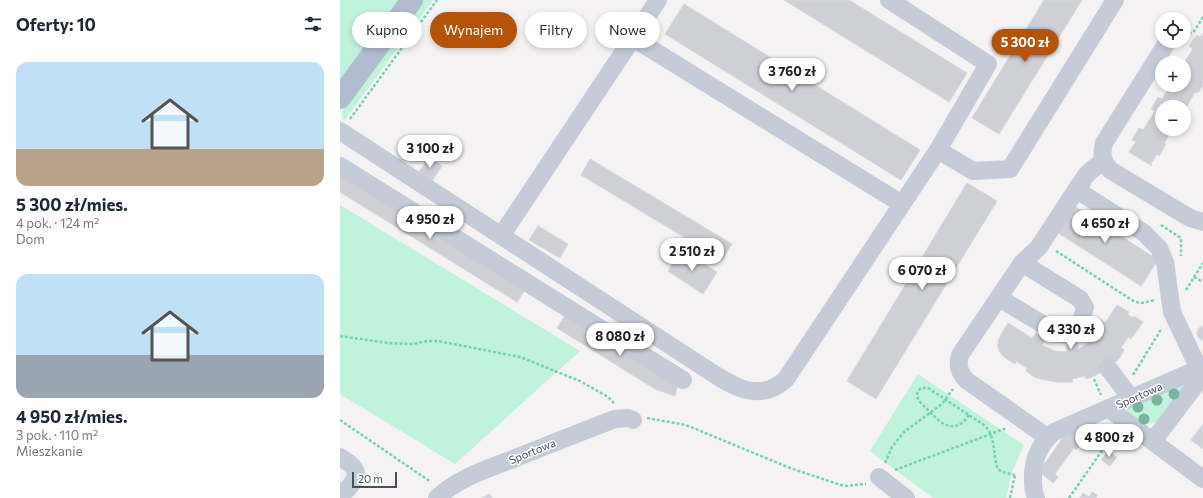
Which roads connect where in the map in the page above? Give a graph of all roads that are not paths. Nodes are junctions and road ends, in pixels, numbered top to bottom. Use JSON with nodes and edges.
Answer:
{"nodes":[{"id":1,"x":412,"y":0,"type":"edge"},
{"id":2,"x":658,"y":0,"type":"edge"},
{"id":3,"x":889,"y":0,"type":"edge"},
{"id":4,"x":1116,"y":0,"type":"edge"},
{"id":5,"x":650,"y":12,"type":"edge"},
{"id":6,"x":625,"y":48,"type":"edge"},
{"id":7,"x":648,"y":48,"type":"edge"},
{"id":8,"x":1164,"y":48,"type":"edge"},
{"id":9,"x":340,"y":98,"type":"edge"},
{"id":10,"x":340,"y":132,"type":"edge"},
{"id":11,"x":938,"y":150,"type":"junction"},
{"id":12,"x":1103,"y":161,"type":"junction"},
{"id":13,"x":340,"y":166,"type":"edge"},
{"id":14,"x":1080,"y":184,"type":"junction"},
{"id":15,"x":902,"y":204,"type":"junction"},
{"id":16,"x":1203,"y":222,"type":"edge"},
{"id":17,"x":500,"y":236,"type":"junction"},
{"id":18,"x":1022,"y":263,"type":"junction"},
{"id":19,"x":999,"y":298,"type":"junction"},
{"id":20,"x":1108,"y":368,"type":"dead end"},
{"id":21,"x":1202,"y":370,"type":"edge"},
{"id":22,"x":683,"y":380,"type":"dead end"},
{"id":23,"x":1131,"y":398,"type":"junction"},
{"id":24,"x":1108,"y":408,"type":"junction"},
{"id":25,"x":630,"y":419,"type":"road end"},
{"id":26,"x":1047,"y":437,"type":"junction"},
{"id":27,"x":1152,"y":441,"type":"junction"},
{"id":28,"x":340,"y":458,"type":"edge"},
{"id":29,"x":879,"y":477,"type":"road end"},
{"id":30,"x":1203,"y":479,"type":"edge"},
{"id":31,"x":441,"y":494,"type":"edge"},
{"id":32,"x":340,"y":498,"type":"edge"},
{"id":33,"x":906,"y":498,"type":"edge"},
{"id":34,"x":1036,"y":498,"type":"edge"}],
"edges":[{"from":1,"to":9,"type":"main road"},
{"from":2,"to":5,"type":"street"},
{"from":3,"to":11,"type":"street"},
{"from":4,"to":11,"type":"street"},
{"from":6,"to":17,"type":"street"},
{"from":7,"to":15,"type":"street"},
{"from":8,"to":12,"type":"street"},
{"from":10,"to":17,"type":"street"},
{"from":11,"to":15,"type":"street"},
{"from":12,"to":14,"type":"street"},
{"from":12,"to":16,"type":"street"},
{"from":13,"to":22,"type":"street"},
{"from":14,"to":18,"type":"street"},
{"from":14,"to":21,"type":"street"},
{"from":15,"to":17,"type":"street"},
{"from":18,"to":19,"type":"street"},
{"from":18,"to":19,"type":"street"},
{"from":19,"to":26,"type":"street"},
{"from":20,"to":23,"type":"street"},
{"from":21,"to":23,"type":"street","name":"Sportowa"},
{"from":21,"to":27,"type":"street"},
{"from":23,"to":24,"type":"street","name":"Sportowa"},
{"from":24,"to":26,"type":"street","name":"Sportowa"},
{"from":24,"to":27,"type":"street"},
{"from":25,"to":31,"type":"street","name":"Sportowa"},
{"from":26,"to":34,"type":"street","name":"Sportowa"},
{"from":27,"to":30,"type":"street"},
{"from":28,"to":32,"type":"street"},
{"from":29,"to":33,"type":"street"}]}
